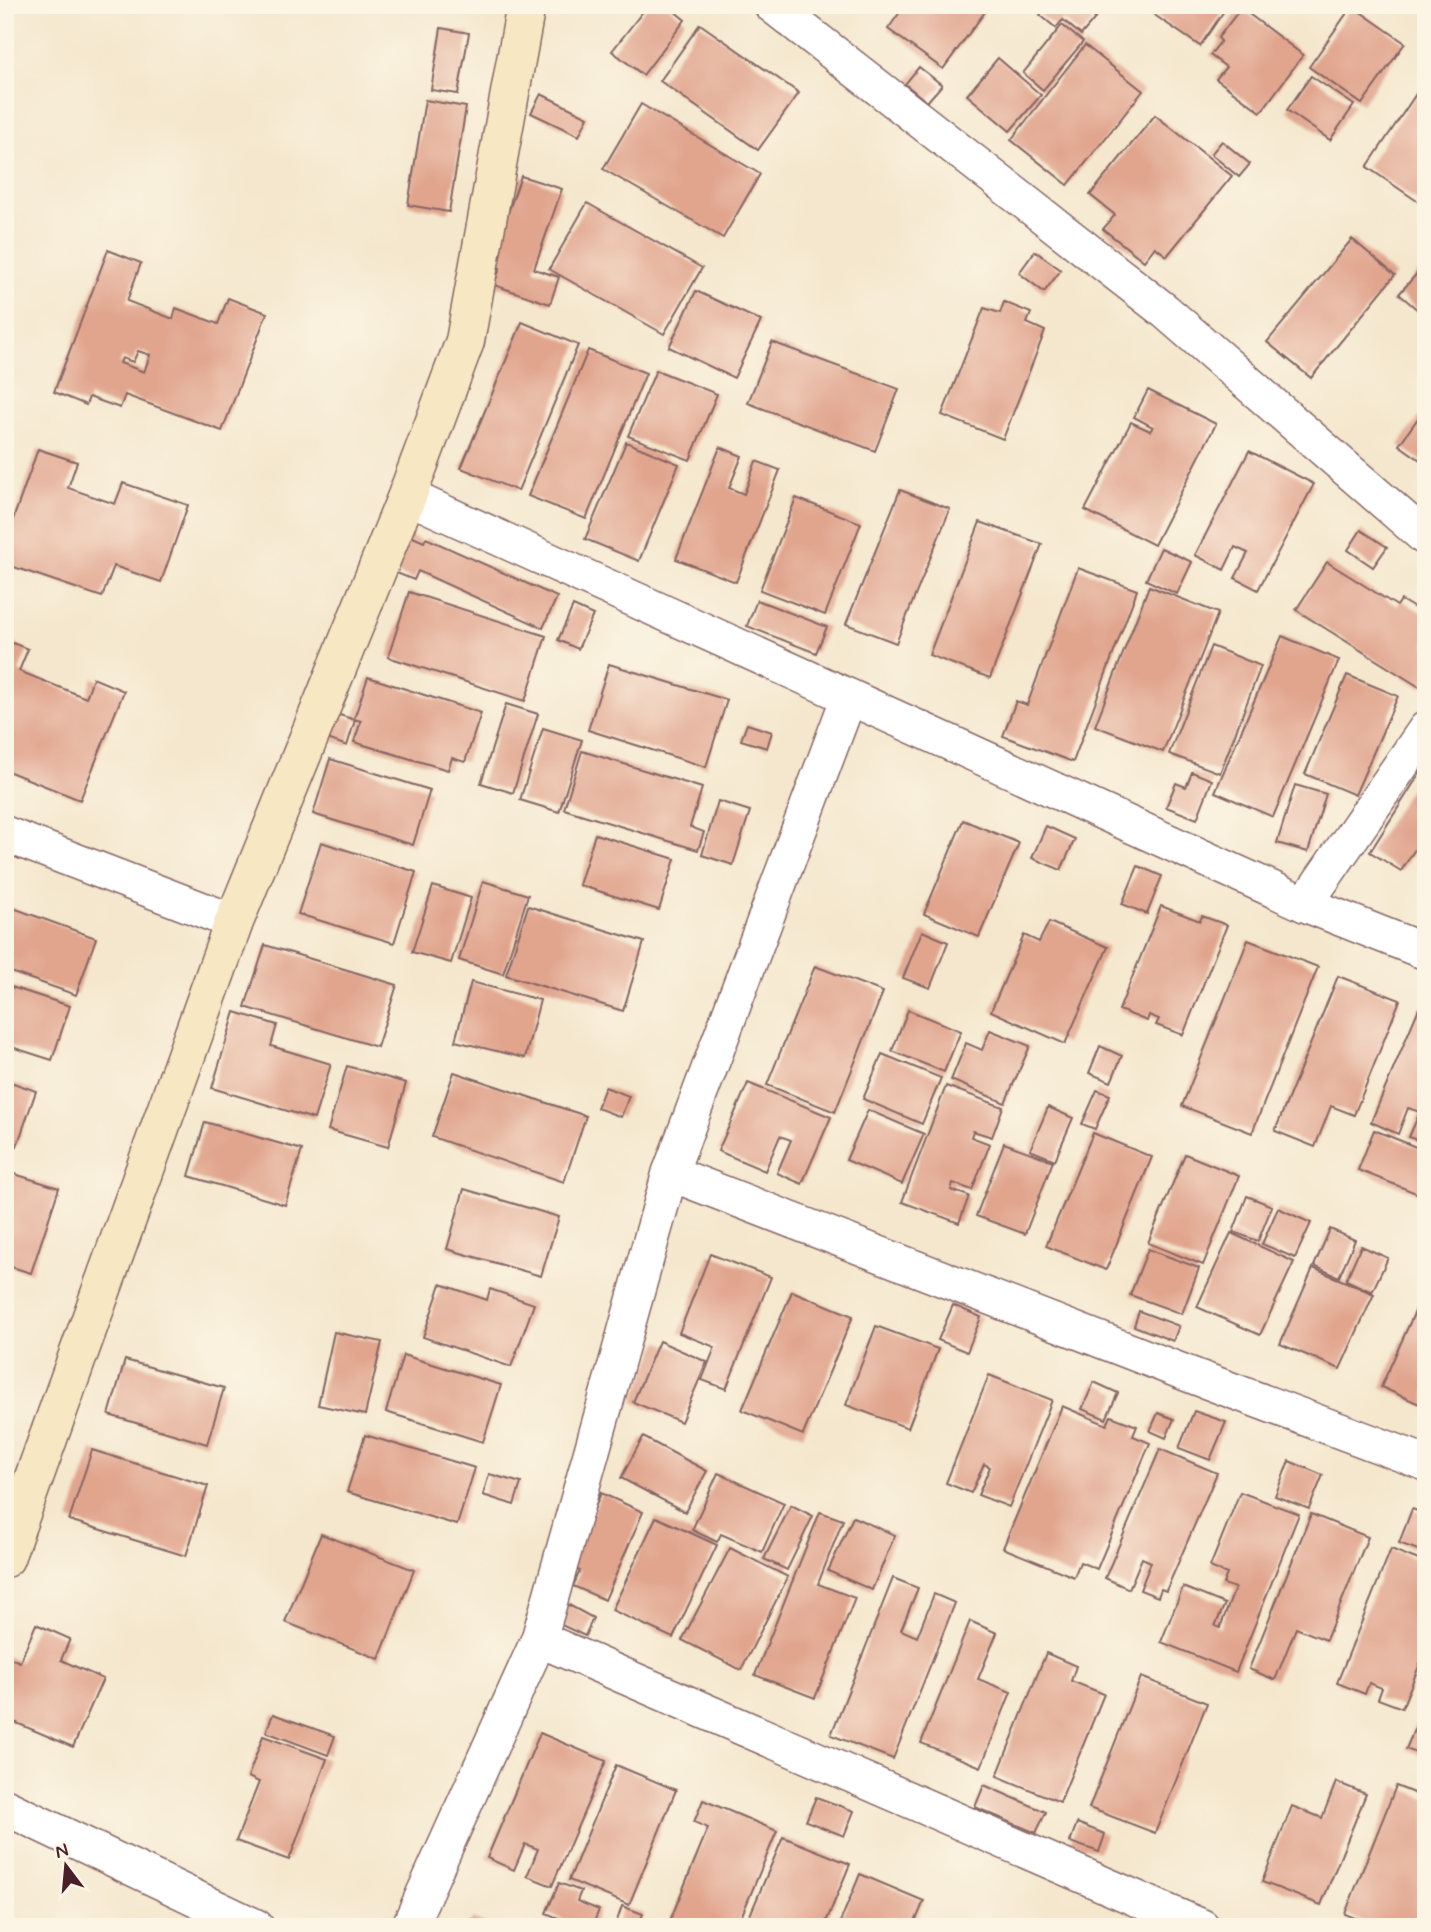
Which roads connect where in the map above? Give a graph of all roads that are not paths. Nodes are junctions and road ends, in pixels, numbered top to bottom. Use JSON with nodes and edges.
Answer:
{"nodes":[{"id":1,"x":526,"y":5,"type":"edge"},
{"id":2,"x":772,"y":5,"type":"edge"},
{"id":3,"x":407,"y":496,"type":"junction"},
{"id":4,"x":1426,"y":538,"type":"edge"},
{"id":5,"x":849,"y":696,"type":"junction"},
{"id":6,"x":1426,"y":729,"type":"edge"},
{"id":7,"x":5,"y":834,"type":"edge"},
{"id":8,"x":1305,"y":904,"type":"junction"},
{"id":9,"x":234,"y":922,"type":"junction"},
{"id":10,"x":1426,"y":953,"type":"edge"},
{"id":11,"x":670,"y":1173,"type":"junction"},
{"id":12,"x":1426,"y":1463,"type":"edge"},
{"id":13,"x":5,"y":1558,"type":"edge"},
{"id":14,"x":539,"y":1639,"type":"junction"},
{"id":15,"x":5,"y":1807,"type":"edge"},
{"id":16,"x":256,"y":1927,"type":"edge"},
{"id":17,"x":409,"y":1927,"type":"edge"},
{"id":18,"x":1202,"y":1927,"type":"edge"}],
"edges":[{"from":1,"to":3,"type":"street"},
{"from":2,"to":4,"type":"street"},
{"from":3,"to":5,"type":"street"},
{"from":3,"to":9,"type":"street"},
{"from":5,"to":8,"type":"street"},
{"from":5,"to":11,"type":"street"},
{"from":6,"to":8,"type":"street"},
{"from":7,"to":9,"type":"street"},
{"from":8,"to":10,"type":"street"},
{"from":9,"to":13,"type":"street"},
{"from":11,"to":12,"type":"street"},
{"from":11,"to":14,"type":"street"},
{"from":14,"to":17,"type":"street"},
{"from":14,"to":18,"type":"street"},
{"from":15,"to":16,"type":"street"}]}
